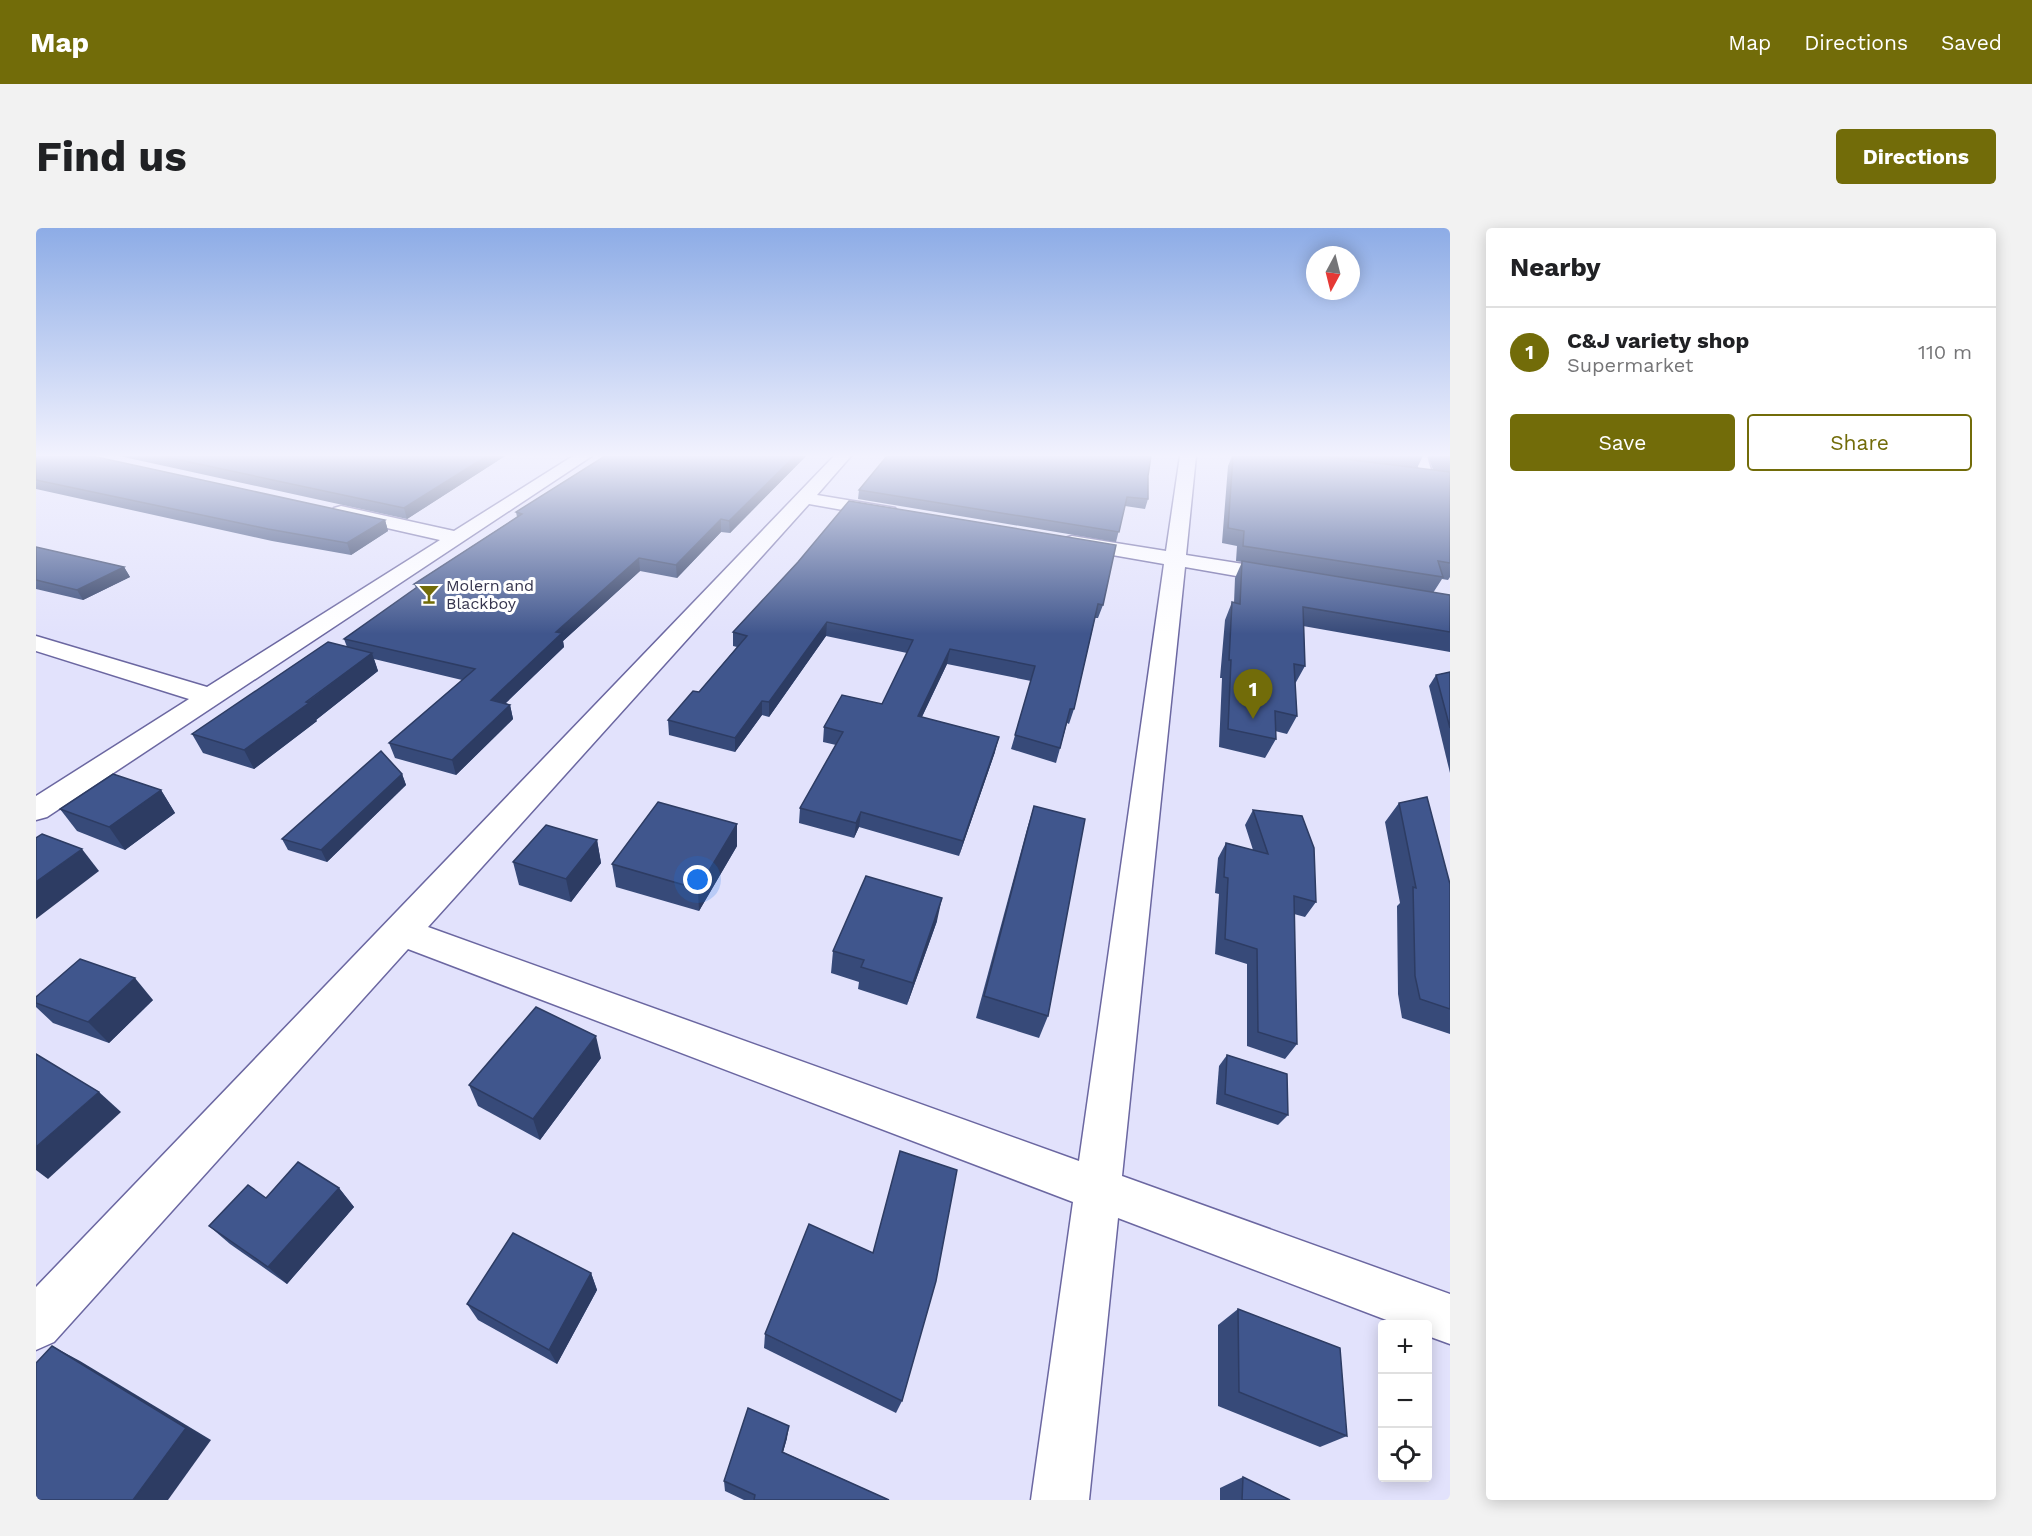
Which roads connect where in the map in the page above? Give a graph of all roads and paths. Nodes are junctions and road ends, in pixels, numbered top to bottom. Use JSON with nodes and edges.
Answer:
{"nodes":[{"id":1,"x":356,"y":515,"type":"edge"},
{"id":2,"x":492,"y":515,"type":"edge"},
{"id":3,"x":788,"y":515,"type":"edge"},
{"id":4,"x":1181,"y":515,"type":"edge"},
{"id":5,"x":457,"y":538,"type":"junction"},
{"id":6,"x":1047,"y":538,"type":"edge"},
{"id":7,"x":1175,"y":559,"type":"junction"},
{"id":8,"x":1301,"y":580,"type":"edge"},
{"id":9,"x":36,"y":644,"type":"edge"},
{"id":10,"x":211,"y":697,"type":"junction"},
{"id":11,"x":36,"y":810,"type":"edge"},
{"id":12,"x":401,"y":932,"type":"junction"},
{"id":13,"x":1099,"y":1190,"type":"junction"},
{"id":14,"x":1450,"y":1319,"type":"edge"},
{"id":15,"x":36,"y":1324,"type":"edge"},
{"id":16,"x":1060,"y":1500,"type":"edge"}],
"edges":[{"from":1,"to":5,"type":"street"},
{"from":2,"to":5,"type":"street"},
{"from":3,"to":12,"type":"street"},
{"from":4,"to":7,"type":"street"},
{"from":5,"to":10,"type":"street"},
{"from":6,"to":7,"type":"street"},
{"from":7,"to":8,"type":"street"},
{"from":7,"to":13,"type":"street"},
{"from":9,"to":10,"type":"street"},
{"from":10,"to":11,"type":"street"},
{"from":12,"to":13,"type":"street"},
{"from":12,"to":15,"type":"street"},
{"from":13,"to":14,"type":"street"},
{"from":13,"to":16,"type":"street"}]}
